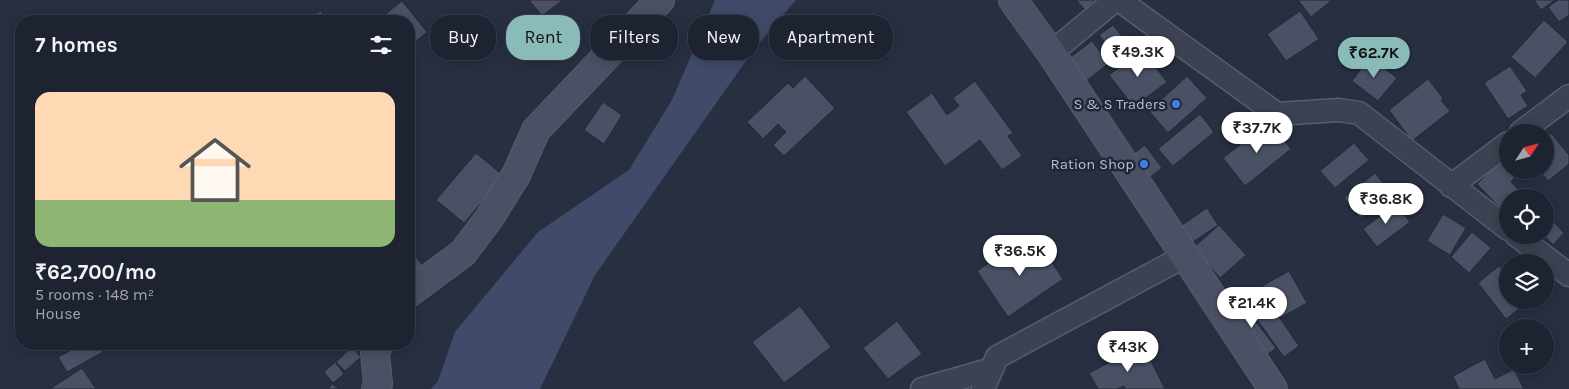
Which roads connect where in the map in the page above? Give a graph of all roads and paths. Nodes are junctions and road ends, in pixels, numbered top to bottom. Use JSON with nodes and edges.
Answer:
{"nodes":[{"id":1,"x":660,"y":0,"type":"edge"},
{"id":2,"x":1013,"y":0,"type":"edge"},
{"id":3,"x":1115,"y":0,"type":"edge"},
{"id":4,"x":1119,"y":0,"type":"edge"},
{"id":5,"x":1052,"y":53,"type":"junction"},
{"id":6,"x":1569,"y":96,"type":"edge"},
{"id":7,"x":1532,"y":124,"type":"edge"},
{"id":8,"x":1499,"y":150,"type":"edge"},
{"id":9,"x":1451,"y":186,"type":"junction"},
{"id":10,"x":1499,"y":222,"type":"edge"},
{"id":11,"x":1528,"y":244,"type":"edge"},
{"id":12,"x":1185,"y":256,"type":"junction"},
{"id":13,"x":1569,"y":275,"type":"edge"},
{"id":14,"x":415,"y":289,"type":"edge"},
{"id":15,"x":377,"y":350,"type":"edge"},
{"id":16,"x":992,"y":369,"type":"junction"},
{"id":17,"x":376,"y":389,"type":"edge"},
{"id":18,"x":922,"y":389,"type":"edge"},
{"id":19,"x":983,"y":389,"type":"edge"},
{"id":20,"x":1273,"y":389,"type":"edge"}],
"edges":[{"from":1,"to":14,"type":"main road"},
{"from":2,"to":5,"type":"main road"},
{"from":3,"to":5,"type":"street"},
{"from":4,"to":9,"type":"street"},
{"from":5,"to":12,"type":"main road"},
{"from":6,"to":7,"type":"street"},
{"from":8,"to":9,"type":"street"},
{"from":9,"to":10,"type":"street"},
{"from":11,"to":13,"type":"street"},
{"from":12,"to":16,"type":"street"},
{"from":12,"to":20,"type":"main road"},
{"from":15,"to":17,"type":"main road"},
{"from":16,"to":18,"type":"street"},
{"from":16,"to":19,"type":"street"}]}
